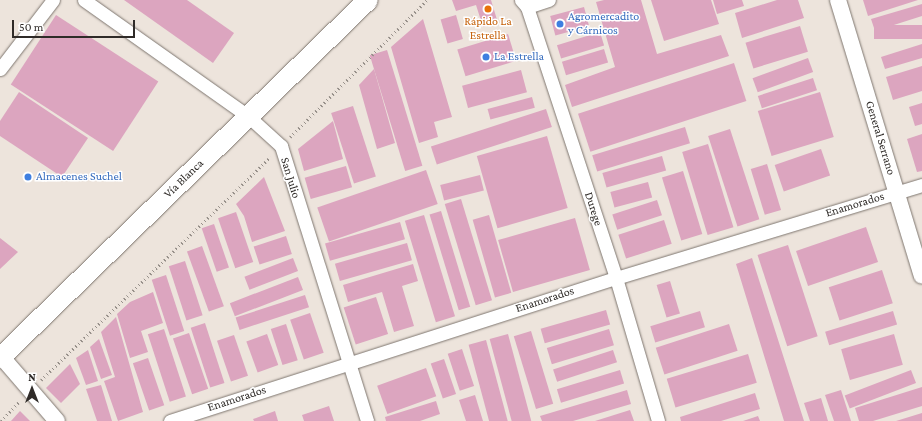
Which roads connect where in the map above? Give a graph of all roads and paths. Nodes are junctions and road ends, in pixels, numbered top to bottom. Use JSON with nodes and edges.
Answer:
{"nodes":[{"id":1,"x":52,"y":0,"type":"edge"},
{"id":2,"x":84,"y":0,"type":"edge"},
{"id":3,"x":368,"y":0,"type":"edge"},
{"id":4,"x":427,"y":0,"type":"edge"},
{"id":5,"x":549,"y":0,"type":"edge"},
{"id":6,"x":838,"y":0,"type":"edge"},
{"id":7,"x":524,"y":3,"type":"edge"},
{"id":8,"x":0,"y":69,"type":"edge"},
{"id":9,"x":248,"y":116,"type":"junction"},
{"id":10,"x":281,"y":146,"type":"junction"},
{"id":11,"x":922,"y":184,"type":"edge"},
{"id":12,"x":896,"y":193,"type":"junction"},
{"id":13,"x":922,"y":276,"type":"edge"},
{"id":14,"x":616,"y":278,"type":"junction"},
{"id":15,"x":0,"y":357,"type":"edge"},
{"id":16,"x":348,"y":363,"type":"junction"},
{"id":17,"x":31,"y":390,"type":"junction"},
{"id":18,"x":1,"y":421,"type":"edge"},
{"id":19,"x":57,"y":421,"type":"edge"},
{"id":20,"x":170,"y":421,"type":"edge"},
{"id":21,"x":367,"y":421,"type":"edge"},
{"id":22,"x":658,"y":421,"type":"edge"}],
"edges":[{"from":1,"to":8,"type":"street"},
{"from":2,"to":9,"type":"street","name":"San Julio"},
{"from":3,"to":9,"type":"main road","name":"Vía Blanca"},
{"from":4,"to":10,"type":"path"},
{"from":5,"to":7,"type":"street"},
{"from":6,"to":12,"type":"street","name":"General Serrano"},
{"from":7,"to":14,"type":"street","name":"Durege"},
{"from":9,"to":10,"type":"street","name":"San Julio"},
{"from":9,"to":15,"type":"main road","name":"Vía Blanca"},
{"from":10,"to":16,"type":"street","name":"San Julio"},
{"from":10,"to":17,"type":"path"},
{"from":11,"to":12,"type":"street","name":"Enamorados"},
{"from":12,"to":13,"type":"street","name":"General Serrano"},
{"from":12,"to":14,"type":"street","name":"Enamorados"},
{"from":14,"to":16,"type":"street","name":"Enamorados"},
{"from":14,"to":22,"type":"street","name":"Durege"},
{"from":15,"to":17,"type":"street"},
{"from":16,"to":20,"type":"street","name":"Enamorados"},
{"from":16,"to":21,"type":"street","name":"San Julio"},
{"from":17,"to":18,"type":"path"},
{"from":17,"to":19,"type":"street"}]}
